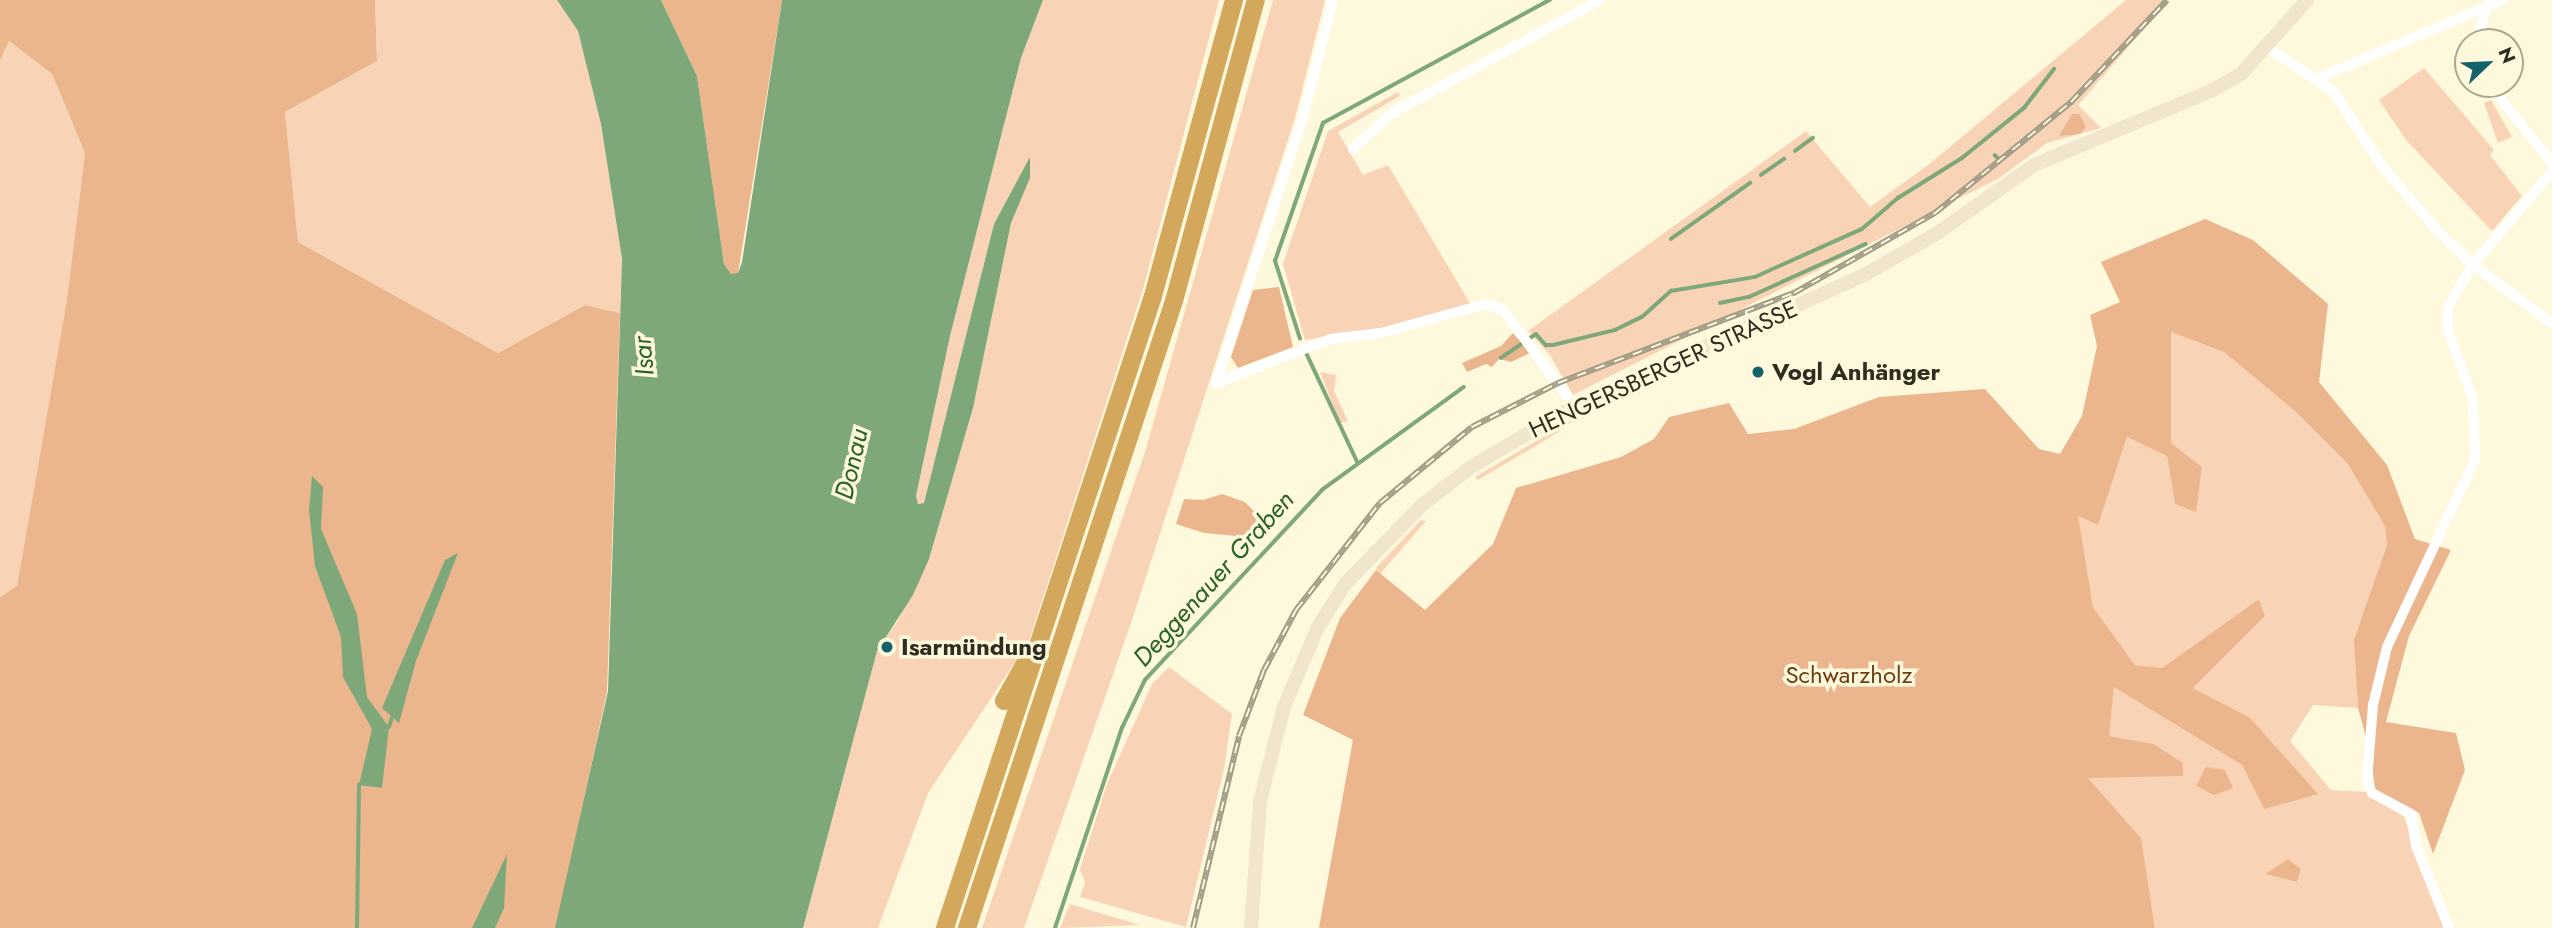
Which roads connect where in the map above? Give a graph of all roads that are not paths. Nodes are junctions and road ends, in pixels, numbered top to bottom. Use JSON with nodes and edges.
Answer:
{"nodes":[{"id":1,"x":1234,"y":0,"type":"edge"},
{"id":2,"x":1256,"y":0,"type":"edge"},
{"id":3,"x":1333,"y":0,"type":"edge"},
{"id":4,"x":1601,"y":0,"type":"edge"},
{"id":5,"x":2307,"y":0,"type":"edge"},
{"id":6,"x":2502,"y":0,"type":"edge"},
{"id":7,"x":2486,"y":9,"type":"junction"},
{"id":8,"x":2480,"y":28,"type":"edge"},
{"id":9,"x":2267,"y":47,"type":"junction"},
{"id":10,"x":2316,"y":79,"type":"junction"},
{"id":11,"x":2500,"y":98,"type":"edge"},
{"id":12,"x":1353,"y":149,"type":"dead end"},
{"id":13,"x":2552,"y":163,"type":"edge"},
{"id":14,"x":2552,"y":172,"type":"edge"},
{"id":15,"x":2473,"y":265,"type":"junction"},
{"id":16,"x":2552,"y":323,"type":"edge"},
{"id":17,"x":1574,"y":406,"type":"junction"},
{"id":18,"x":1042,"y":641,"type":"junction"},
{"id":19,"x":1004,"y":701,"type":"dead end"},
{"id":20,"x":945,"y":928,"type":"edge"},
{"id":21,"x":967,"y":928,"type":"edge"},
{"id":22,"x":1251,"y":928,"type":"edge"},
{"id":23,"x":2449,"y":928,"type":"edge"}],
"edges":[{"from":1,"to":18,"type":"highway"},
{"from":2,"to":21,"type":"highway"},
{"from":3,"to":17,"type":"street"},
{"from":4,"to":12,"type":"street"},
{"from":5,"to":9,"type":"main road","name":"HENGERSBERGER STRASSE"},
{"from":6,"to":7,"type":"street"},
{"from":7,"to":8,"type":"street"},
{"from":7,"to":10,"type":"street"},
{"from":9,"to":10,"type":"street"},
{"from":9,"to":17,"type":"main road","name":"HENGERSBERGER STRASSE"},
{"from":10,"to":15,"type":"street"},
{"from":11,"to":13,"type":"street"},
{"from":14,"to":15,"type":"street"},
{"from":15,"to":16,"type":"street"},
{"from":15,"to":23,"type":"street"},
{"from":17,"to":22,"type":"main road","name":"HENGERSBERGER STRASSE"},
{"from":18,"to":19,"type":"highway"},
{"from":18,"to":20,"type":"highway"}]}
